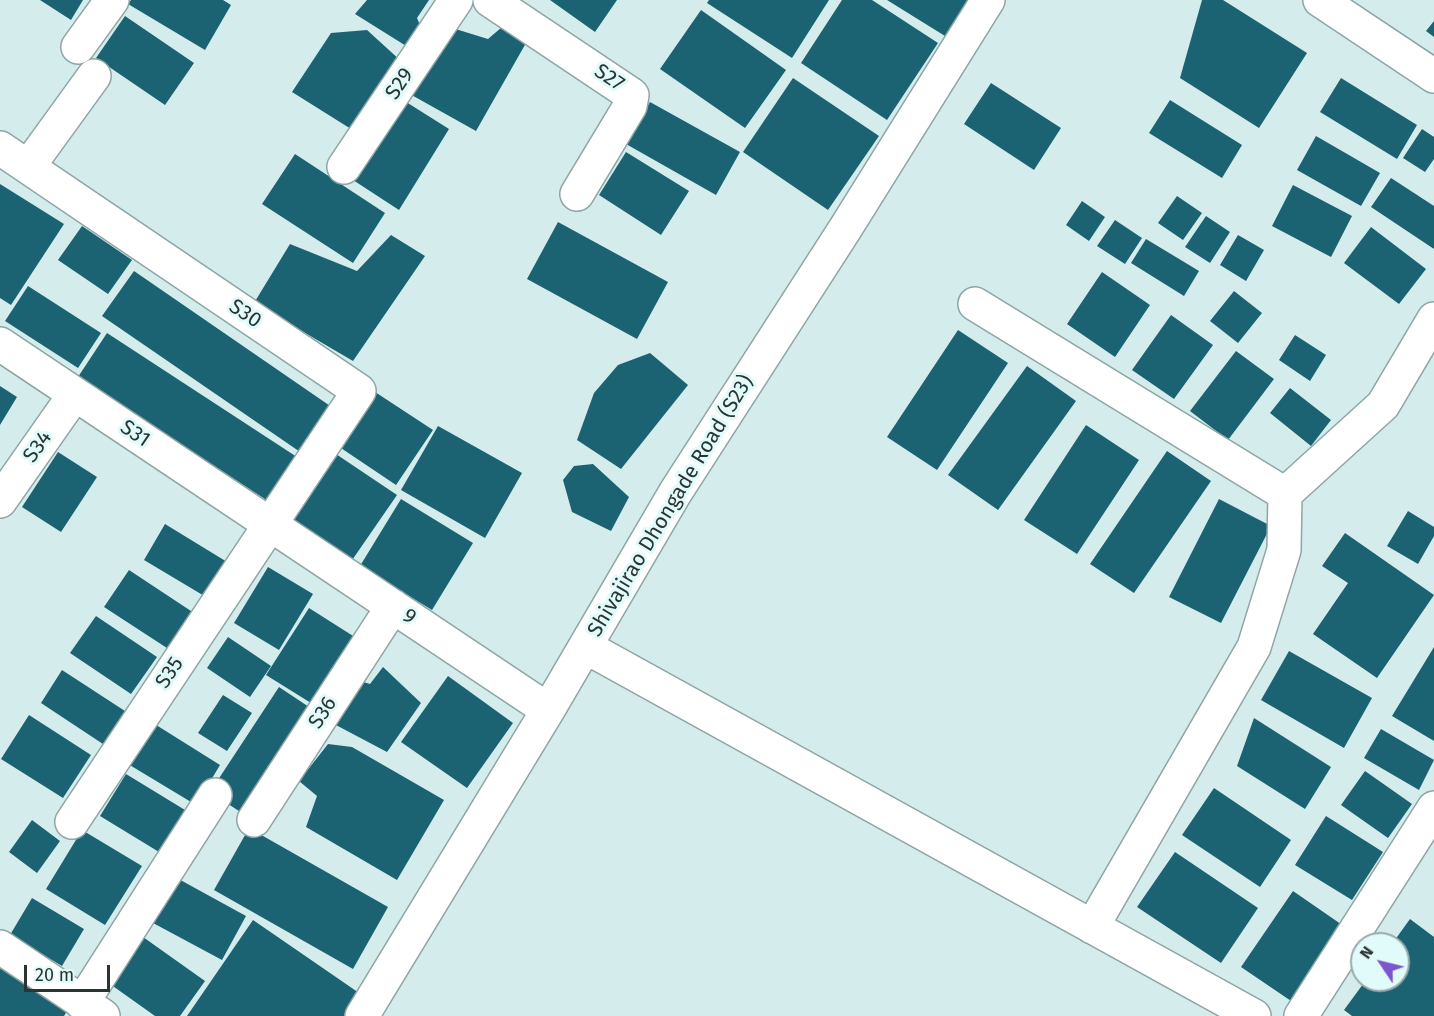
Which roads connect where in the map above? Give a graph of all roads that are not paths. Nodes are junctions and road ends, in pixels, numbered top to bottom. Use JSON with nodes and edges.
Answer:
{"nodes":[{"id":1,"x":112,"y":0,"type":"edge"},
{"id":2,"x":456,"y":0,"type":"edge"},
{"id":3,"x":490,"y":0,"type":"edge"},
{"id":4,"x":988,"y":0,"type":"edge"},
{"id":5,"x":1320,"y":0,"type":"edge"},
{"id":6,"x":78,"y":47,"type":"dead end"},
{"id":7,"x":94,"y":76,"type":"dead end"},
{"id":8,"x":1434,"y":76,"type":"edge"},
{"id":9,"x":0,"y":148,"type":"edge"},
{"id":10,"x":28,"y":167,"type":"junction"},
{"id":11,"x":344,"y":167,"type":"dead end"},
{"id":12,"x":577,"y":194,"type":"dead end"},
{"id":13,"x":975,"y":304,"type":"dead end"},
{"id":14,"x":1434,"y":319,"type":"edge"},
{"id":15,"x":0,"y":344,"type":"edge"},
{"id":16,"x":75,"y":394,"type":"junction"},
{"id":17,"x":1285,"y":494,"type":"junction"},
{"id":18,"x":0,"y":501,"type":"edge"},
{"id":19,"x":269,"y":524,"type":"junction"},
{"id":20,"x":393,"y":606,"type":"junction"},
{"id":21,"x":586,"y":647,"type":"junction"},
{"id":22,"x":548,"y":710,"type":"junction"},
{"id":23,"x":214,"y":795,"type":"dead end"},
{"id":24,"x":1434,"y":808,"type":"edge"},
{"id":25,"x":254,"y":820,"type":"dead end"},
{"id":26,"x":72,"y":822,"type":"dead end"},
{"id":27,"x":1092,"y":927,"type":"junction"},
{"id":28,"x":0,"y":947,"type":"edge"},
{"id":29,"x":93,"y":1010,"type":"edge"},
{"id":30,"x":362,"y":1016,"type":"edge"},
{"id":31,"x":1254,"y":1016,"type":"edge"},
{"id":32,"x":1301,"y":1016,"type":"edge"}],
"edges":[{"from":1,"to":6,"type":"street"},
{"from":2,"to":11,"type":"street","name":"S29"},
{"from":3,"to":12,"type":"street","name":"S27"},
{"from":4,"to":21,"type":"street","name":"Shivajirao Dhongade Road (S23)"},
{"from":5,"to":8,"type":"street"},
{"from":7,"to":10,"type":"street"},
{"from":9,"to":10,"type":"street","name":"S30"},
{"from":10,"to":19,"type":"street","name":"S30"},
{"from":13,"to":17,"type":"street"},
{"from":14,"to":17,"type":"street"},
{"from":15,"to":16,"type":"street","name":"S31"},
{"from":16,"to":18,"type":"street","name":"S34"},
{"from":16,"to":19,"type":"street","name":"S31"},
{"from":17,"to":27,"type":"street"},
{"from":19,"to":20,"type":"street","name":"9"},
{"from":19,"to":26,"type":"street","name":"S35"},
{"from":20,"to":22,"type":"street","name":"9"},
{"from":20,"to":25,"type":"street","name":"S36"},
{"from":21,"to":22,"type":"street","name":"Shivajirao Dhongade Road (S23)"},
{"from":21,"to":27,"type":"street"},
{"from":22,"to":30,"type":"street","name":"Shivajirao Dhongade Road (S23)"},
{"from":23,"to":29,"type":"street"},
{"from":24,"to":32,"type":"street"},
{"from":27,"to":31,"type":"street"},
{"from":28,"to":29,"type":"street"}]}
